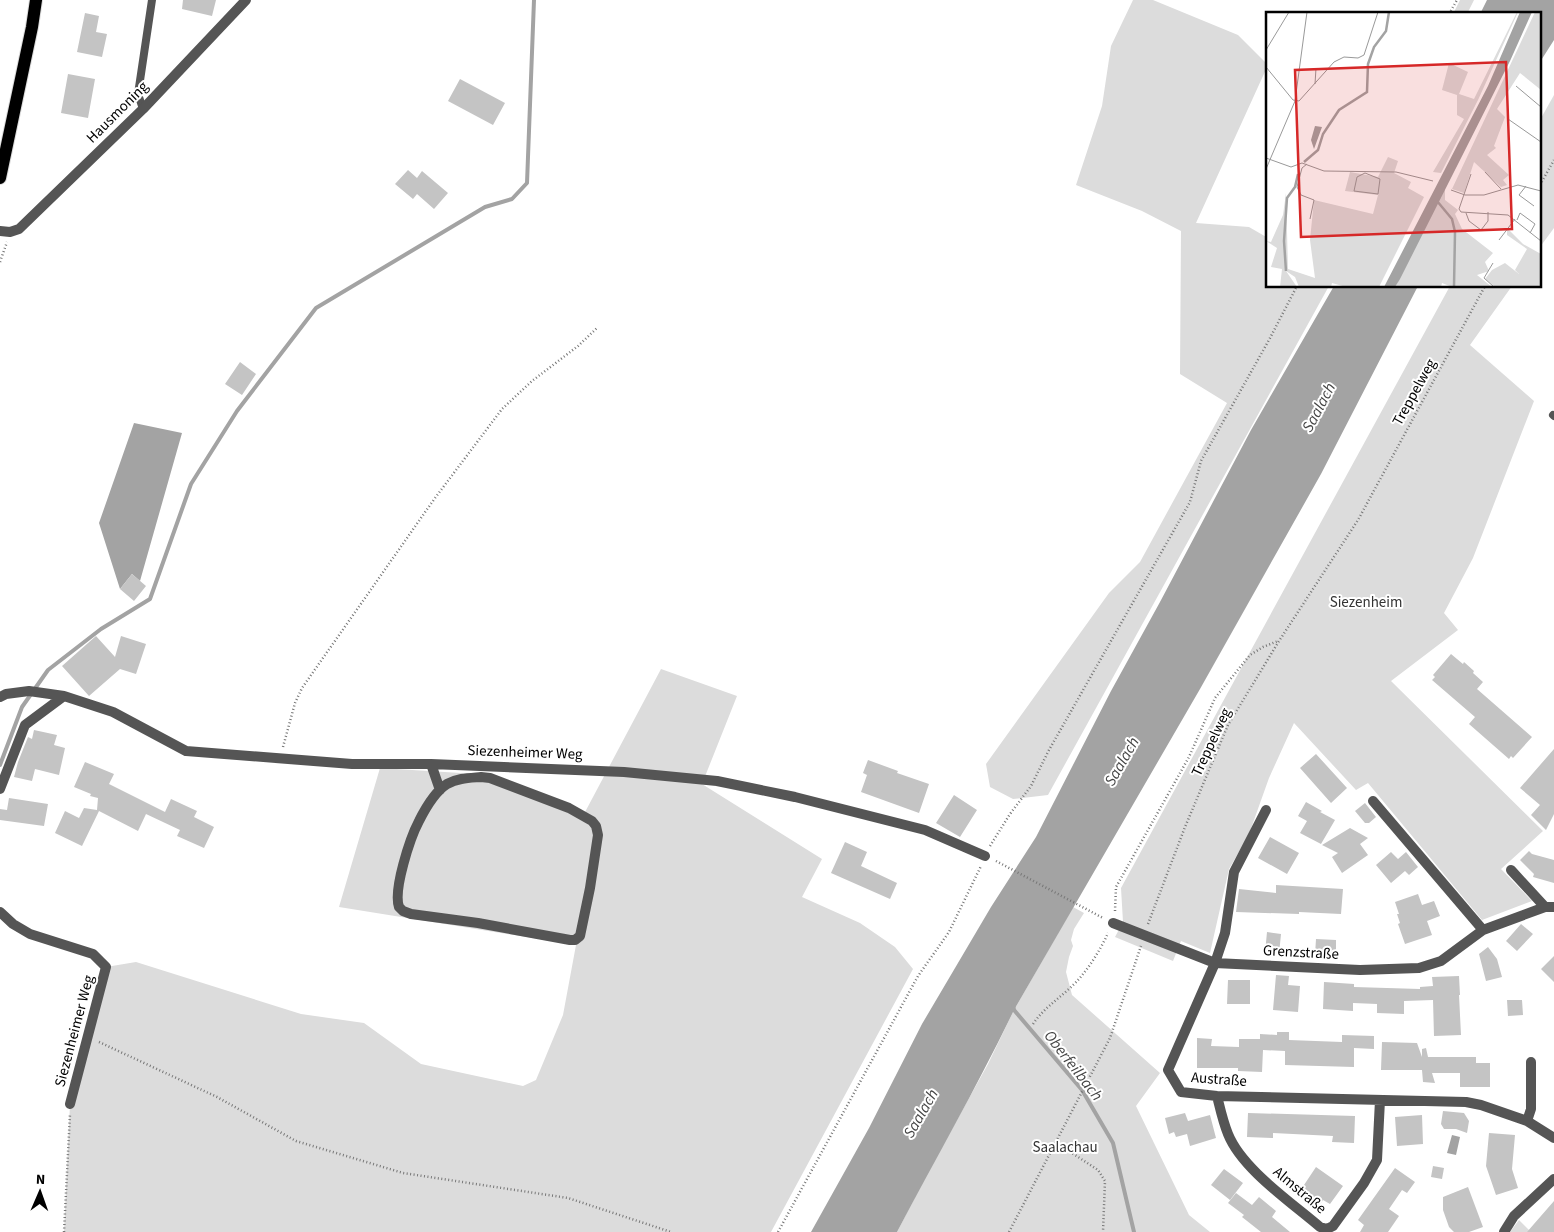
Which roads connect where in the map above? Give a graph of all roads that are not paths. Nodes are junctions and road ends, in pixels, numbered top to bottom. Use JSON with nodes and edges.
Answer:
{"nodes":[{"id":1,"x":36,"y":0,"type":"edge"},
{"id":2,"x":152,"y":0,"type":"edge"},
{"id":3,"x":246,"y":0,"type":"edge"},
{"id":4,"x":143,"y":109,"type":"junction"},
{"id":5,"x":0,"y":178,"type":"edge"},
{"id":6,"x":5,"y":231,"type":"edge"},
{"id":7,"x":64,"y":696,"type":"junction"},
{"id":8,"x":0,"y":697,"type":"edge"},
{"id":9,"x":431,"y":764,"type":"junction"},
{"id":10,"x":0,"y":789,"type":"edge"},
{"id":11,"x":440,"y":790,"type":"junction"},
{"id":12,"x":1373,"y":800,"type":"dead end"},
{"id":13,"x":1266,"y":810,"type":"dead end"},
{"id":14,"x":989,"y":857,"type":"road end"},
{"id":15,"x":1511,"y":870,"type":"dead end"},
{"id":16,"x":1550,"y":907,"type":"edge"},
{"id":17,"x":0,"y":912,"type":"edge"},
{"id":18,"x":1110,"y":922,"type":"road end"},
{"id":19,"x":1483,"y":930,"type":"junction"},
{"id":20,"x":1214,"y":963,"type":"junction"},
{"id":21,"x":1531,"y":1062,"type":"dead end"},
{"id":22,"x":1217,"y":1096,"type":"junction"},
{"id":23,"x":1380,"y":1100,"type":"junction"},
{"id":24,"x":70,"y":1104,"type":"road end"},
{"id":25,"x":1528,"y":1121,"type":"junction"},
{"id":26,"x":1554,"y":1138,"type":"edge"},
{"id":27,"x":1554,"y":1179,"type":"edge"},
{"id":28,"x":1504,"y":1232,"type":"edge"}],
"edges":[{"from":1,"to":5,"type":"main road"},
{"from":2,"to":4,"type":"lane"},
{"from":3,"to":4,"type":"street","name":"Hausmoning"},
{"from":4,"to":6,"type":"street","name":"Hausmoning"},
{"from":7,"to":8,"type":"street","name":"Siezenheimer Weg"},
{"from":7,"to":9,"type":"street","name":"Siezenheimer Weg"},
{"from":7,"to":10,"type":"street"},
{"from":9,"to":11,"type":"street"},
{"from":9,"to":14,"type":"street","name":"Siezenheimer Weg"},
{"from":11,"to":11,"type":"street"},
{"from":12,"to":19,"type":"street"},
{"from":13,"to":20,"type":"street","name":"Austraße"},
{"from":15,"to":16,"type":"street"},
{"from":16,"to":19,"type":"street","name":"Grenzstraße"},
{"from":17,"to":24,"type":"street","name":"Siezenheimer Weg"},
{"from":18,"to":20,"type":"street","name":"Grenzstraße"},
{"from":19,"to":20,"type":"street","name":"Grenzstraße"},
{"from":20,"to":22,"type":"street","name":"Austraße"},
{"from":21,"to":25,"type":"street"},
{"from":22,"to":23,"type":"street","name":"Austraße"},
{"from":22,"to":23,"type":"street","name":"Almstraße"},
{"from":23,"to":25,"type":"street","name":"Austraße"},
{"from":25,"to":26,"type":"street","name":"Austraße"},
{"from":27,"to":28,"type":"street"}]}
